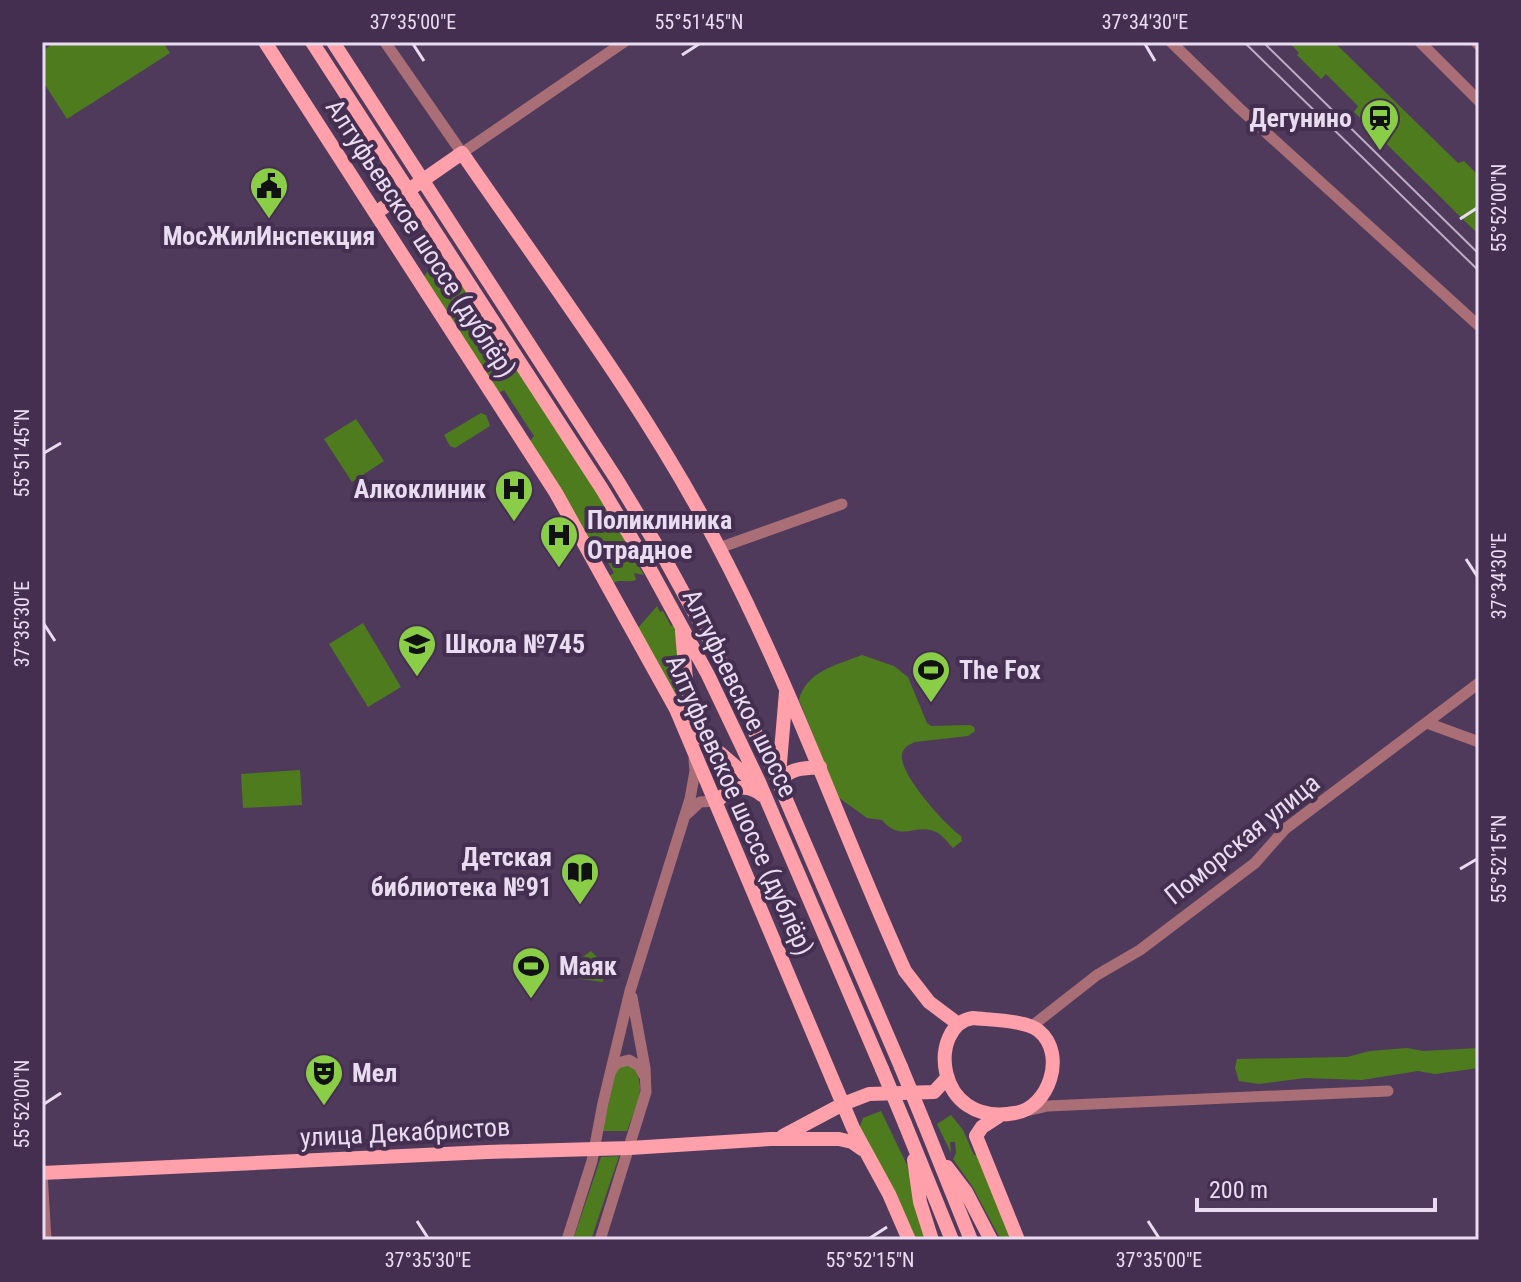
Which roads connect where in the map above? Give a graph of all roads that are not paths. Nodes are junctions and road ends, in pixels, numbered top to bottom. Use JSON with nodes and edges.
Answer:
{"nodes":[{"id":1,"x":265,"y":42,"type":"edge"},
{"id":2,"x":312,"y":42,"type":"edge"},
{"id":3,"x":333,"y":42,"type":"edge"},
{"id":4,"x":385,"y":42,"type":"edge"},
{"id":5,"x":624,"y":42,"type":"edge"},
{"id":6,"x":1171,"y":42,"type":"edge"},
{"id":7,"x":1420,"y":42,"type":"edge"},
{"id":8,"x":1479,"y":101,"type":"edge"},
{"id":9,"x":462,"y":153,"type":"junction"},
{"id":10,"x":424,"y":182,"type":"junction"},
{"id":11,"x":410,"y":192,"type":"junction"},
{"id":12,"x":377,"y":212,"type":"junction"},
{"id":13,"x":1479,"y":326,"type":"edge"},
{"id":14,"x":842,"y":504,"type":"dead end"},
{"id":15,"x":719,"y":548,"type":"junction"},
{"id":16,"x":682,"y":627,"type":"junction"},
{"id":17,"x":1479,"y":683,"type":"edge"},
{"id":18,"x":787,"y":688,"type":"junction"},
{"id":19,"x":680,"y":716,"type":"junction"},
{"id":20,"x":1427,"y":723,"type":"junction"},
{"id":21,"x":690,"y":729,"type":"junction"},
{"id":22,"x":1479,"y":742,"type":"edge"},
{"id":23,"x":694,"y":750,"type":"junction"},
{"id":24,"x":820,"y":767,"type":"junction"},
{"id":25,"x":779,"y":783,"type":"junction"},
{"id":26,"x":766,"y":798,"type":"junction"},
{"id":27,"x":717,"y":801,"type":"junction"},
{"id":28,"x":684,"y":819,"type":"junction"},
{"id":29,"x":630,"y":991,"type":"junction"},
{"id":30,"x":957,"y":1023,"type":"junction"},
{"id":31,"x":1032,"y":1026,"type":"junction"},
{"id":32,"x":609,"y":1074,"type":"junction"},
{"id":33,"x":946,"y":1079,"type":"junction"},
{"id":34,"x":646,"y":1082,"type":"junction"},
{"id":35,"x":1388,"y":1091,"type":"dead end"},
{"id":36,"x":869,"y":1094,"type":"junction"},
{"id":37,"x":843,"y":1104,"type":"junction"},
{"id":38,"x":1042,"y":1104,"type":"junction"},
{"id":39,"x":999,"y":1116,"type":"junction"},
{"id":40,"x":853,"y":1128,"type":"junction"},
{"id":41,"x":926,"y":1129,"type":"junction"},
{"id":42,"x":908,"y":1130,"type":"junction"},
{"id":43,"x":771,"y":1139,"type":"junction"},
{"id":44,"x":594,"y":1148,"type":"junction"},
{"id":45,"x":630,"y":1148,"type":"junction"},
{"id":46,"x":867,"y":1155,"type":"junction"},
{"id":47,"x":42,"y":1173,"type":"edge"},
{"id":48,"x":46,"y":1240,"type":"edge"},
{"id":49,"x":567,"y":1240,"type":"edge"},
{"id":50,"x":600,"y":1240,"type":"edge"},
{"id":51,"x":909,"y":1240,"type":"edge"},
{"id":52,"x":932,"y":1240,"type":"edge"},
{"id":53,"x":952,"y":1240,"type":"edge"},
{"id":54,"x":971,"y":1240,"type":"edge"},
{"id":55,"x":991,"y":1240,"type":"edge"},
{"id":56,"x":1018,"y":1240,"type":"edge"}],
"edges":[{"from":1,"to":12,"type":"main road","name":"Алтуфьевское шоссе (дублёр)"},
{"from":2,"to":11,"type":"main road","name":"Алтуфьевское шоссе"},
{"from":3,"to":10,"type":"main road","name":"Алтуфьевское шоссе"},
{"from":4,"to":9,"type":"street"},
{"from":5,"to":9,"type":"street"},
{"from":6,"to":13,"type":"street"},
{"from":7,"to":8,"type":"street"},
{"from":9,"to":10,"type":"main road"},
{"from":9,"to":15,"type":"main road"},
{"from":10,"to":11,"type":"main road"},
{"from":10,"to":25,"type":"main road","name":"Алтуфьевское шоссе"},
{"from":11,"to":12,"type":"main road"},
{"from":11,"to":16,"type":"main road","name":"Алтуфьевское шоссе"},
{"from":12,"to":19,"type":"main road","name":"Алтуфьевское шоссе (дублёр)"},
{"from":14,"to":15,"type":"street"},
{"from":15,"to":18,"type":"main road"},
{"from":16,"to":21,"type":"main road"},
{"from":16,"to":26,"type":"main road","name":"Алтуфьевское шоссе"},
{"from":17,"to":20,"type":"street","name":"Поморская улица"},
{"from":18,"to":24,"type":"main road"},
{"from":18,"to":25,"type":"main road"},
{"from":19,"to":21,"type":"main road"},
{"from":19,"to":23,"type":"main road","name":"Алтуфьевское шоссе (дублёр)"},
{"from":20,"to":22,"type":"street"},
{"from":20,"to":31,"type":"street","name":"Поморская улица"},
{"from":21,"to":23,"type":"main road"},
{"from":21,"to":26,"type":"main road"},
{"from":23,"to":27,"type":"main road","name":"Алтуфьевское шоссе (дублёр)"},
{"from":23,"to":28,"type":"street"},
{"from":24,"to":25,"type":"main road"},
{"from":24,"to":30,"type":"main road"},
{"from":25,"to":41,"type":"main road","name":"Алтуфьевское шоссе","bridge":true},
{"from":26,"to":27,"type":"main road"},
{"from":26,"to":42,"type":"main road","name":"Алтуфьевское шоссе","bridge":true},
{"from":27,"to":28,"type":"street"},
{"from":27,"to":37,"type":"main road","name":"Алтуфьевское шоссе (дублёр)"},
{"from":28,"to":29,"type":"street"},
{"from":29,"to":32,"type":"street"},
{"from":29,"to":34,"type":"street"},
{"from":30,"to":31,"type":"main road"},
{"from":30,"to":33,"type":"main road"},
{"from":31,"to":38,"type":"main road"},
{"from":32,"to":34,"type":"street"},
{"from":32,"to":44,"type":"street"},
{"from":33,"to":36,"type":"main road","name":"улица Декабристов"},
{"from":33,"to":39,"type":"main road"},
{"from":34,"to":45,"type":"street"},
{"from":35,"to":38,"type":"street"},
{"from":36,"to":37,"type":"main road","name":"улица Декабристов"},
{"from":36,"to":40,"type":"main road"},
{"from":37,"to":40,"type":"main road","name":"Алтуфьевское шоссе (дублёр)"},
{"from":37,"to":43,"type":"main road","name":"улица Декабристов"},
{"from":38,"to":39,"type":"main road"},
{"from":39,"to":56,"type":"main road"},
{"from":40,"to":46,"type":"main road","name":"Алтуфьевское шоссе (дублёр)"},
{"from":41,"to":54,"type":"main road","name":"Алтуфьевское шоссе"},
{"from":41,"to":55,"type":"main road"},
{"from":42,"to":52,"type":"main road"},
{"from":42,"to":53,"type":"main road","name":"Алтуфьевское шоссе"},
{"from":43,"to":45,"type":"main road","name":"улица Декабристов"},
{"from":43,"to":46,"type":"main road","name":"улица Декабристов"},
{"from":44,"to":45,"type":"main road","name":"улица Декабристов"},
{"from":44,"to":47,"type":"main road","name":"улица Декабристов"},
{"from":44,"to":49,"type":"street"},
{"from":45,"to":50,"type":"street"},
{"from":46,"to":51,"type":"main road","name":"Алтуфьевское шоссе (дублёр)"},
{"from":47,"to":48,"type":"street"}]}
